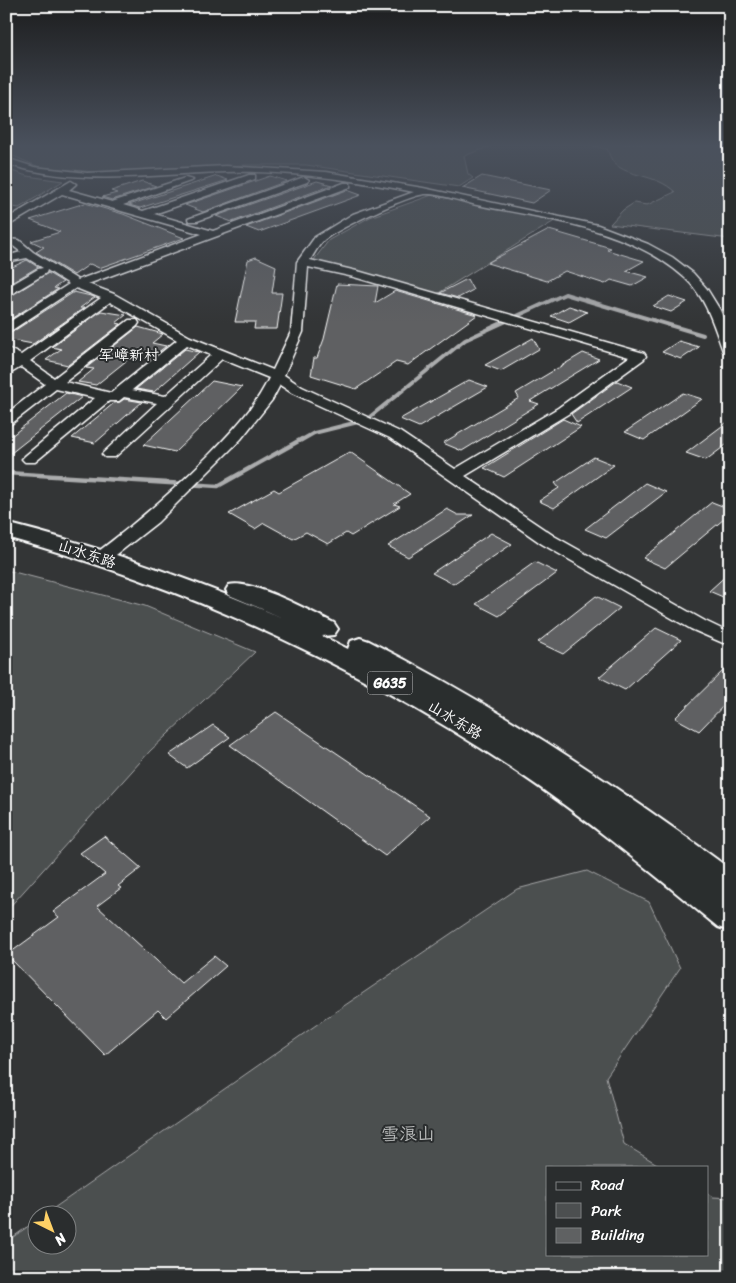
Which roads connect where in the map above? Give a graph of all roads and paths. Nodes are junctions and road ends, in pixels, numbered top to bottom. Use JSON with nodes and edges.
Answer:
{"nodes":[{"id":1,"x":40,"y":204,"type":"edge"},
{"id":2,"x":106,"y":204,"type":"edge"},
{"id":3,"x":119,"y":204,"type":"edge"},
{"id":4,"x":174,"y":204,"type":"edge"},
{"id":5,"x":236,"y":204,"type":"edge"},
{"id":6,"x":296,"y":204,"type":"edge"},
{"id":7,"x":390,"y":204,"type":"edge"},
{"id":8,"x":486,"y":204,"type":"edge"},
{"id":9,"x":113,"y":206,"type":"junction"},
{"id":10,"x":6,"y":208,"type":"edge"},
{"id":11,"x":162,"y":208,"type":"junction"},
{"id":12,"x":26,"y":212,"type":"junction"},
{"id":13,"x":144,"y":214,"type":"junction"},
{"id":14,"x":193,"y":219,"type":"junction"},
{"id":15,"x":6,"y":224,"type":"edge"},
{"id":16,"x":225,"y":230,"type":"junction"},
{"id":17,"x":213,"y":234,"type":"junction"},
{"id":18,"x":9,"y":239,"type":"edge"},
{"id":19,"x":29,"y":254,"type":"junction"},
{"id":20,"x":6,"y":259,"type":"edge"},
{"id":21,"x":303,"y":262,"type":"junction"},
{"id":22,"x":42,"y":271,"type":"dead end"},
{"id":23,"x":73,"y":285,"type":"junction"},
{"id":24,"x":6,"y":293,"type":"edge"},
{"id":25,"x":110,"y":297,"type":"junction"},
{"id":26,"x":513,"y":318,"type":"joint"},
{"id":27,"x":133,"y":323,"type":"dead end"},
{"id":28,"x":6,"y":330,"type":"edge"},
{"id":29,"x":185,"y":340,"type":"junction"},
{"id":30,"x":6,"y":351,"type":"edge"},
{"id":31,"x":730,"y":351,"type":"edge"},
{"id":32,"x":220,"y":354,"type":"junction"},
{"id":33,"x":21,"y":362,"type":"junction"},
{"id":34,"x":6,"y":372,"type":"edge"},
{"id":35,"x":276,"y":376,"type":"junction"},
{"id":36,"x":54,"y":384,"type":"junction"},
{"id":37,"x":122,"y":392,"type":"junction"},
{"id":38,"x":106,"y":396,"type":"junction"},
{"id":39,"x":168,"y":401,"type":"junction"},
{"id":40,"x":6,"y":421,"type":"edge"},
{"id":41,"x":110,"y":454,"type":"dead end"},
{"id":42,"x":30,"y":459,"type":"dead end"},
{"id":43,"x":456,"y":476,"type":"junction"},
{"id":44,"x":194,"y":479,"type":"joint"},
{"id":45,"x":6,"y":514,"type":"edge"},
{"id":46,"x":152,"y":518,"type":"joint"},
{"id":47,"x":6,"y":530,"type":"edge"},
{"id":48,"x":109,"y":552,"type":"junction"},
{"id":49,"x":730,"y":640,"type":"edge"},
{"id":50,"x":730,"y":887,"type":"edge"},
{"id":51,"x":730,"y":918,"type":"edge"}],
"edges":[{"from":1,"to":12,"type":"street"},
{"from":2,"to":9,"type":"street"},
{"from":3,"to":9,"type":"street"},
{"from":4,"to":11,"type":"street"},
{"from":5,"to":14,"type":"street"},
{"from":6,"to":16,"type":"street"},
{"from":7,"to":21,"type":"street"},
{"from":8,"to":31,"type":"street"},
{"from":9,"to":13,"type":"street"},
{"from":10,"to":12,"type":"street"},
{"from":11,"to":13,"type":"street"},
{"from":11,"to":14,"type":"street"},
{"from":12,"to":15,"type":"street"},
{"from":13,"to":17,"type":"street"},
{"from":14,"to":16,"type":"street"},
{"from":16,"to":17,"type":"street"},
{"from":17,"to":23,"type":"street"},
{"from":18,"to":19,"type":"street"},
{"from":19,"to":20,"type":"street"},
{"from":19,"to":23,"type":"street"},
{"from":21,"to":26,"type":"street"},
{"from":21,"to":35,"type":"street"},
{"from":22,"to":24,"type":"street"},
{"from":23,"to":25,"type":"street"},
{"from":23,"to":28,"type":"street"},
{"from":25,"to":29,"type":"street"},
{"from":25,"to":33,"type":"street"},
{"from":26,"to":43,"type":"street"},
{"from":27,"to":36,"type":"street"},
{"from":29,"to":32,"type":"street"},
{"from":29,"to":37,"type":"street"},
{"from":30,"to":33,"type":"street"},
{"from":32,"to":35,"type":"street"},
{"from":32,"to":39,"type":"street"},
{"from":33,"to":34,"type":"street"},
{"from":33,"to":36,"type":"street"},
{"from":35,"to":43,"type":"street"},
{"from":35,"to":44,"type":"street"},
{"from":36,"to":38,"type":"street"},
{"from":36,"to":40,"type":"street"},
{"from":37,"to":38,"type":"street"},
{"from":37,"to":39,"type":"street"},
{"from":38,"to":42,"type":"street"},
{"from":39,"to":41,"type":"street"},
{"from":43,"to":49,"type":"street"},
{"from":44,"to":46,"type":"street"},
{"from":45,"to":48,"type":"highway","name":"山水东路","number":"G635"},
{"from":46,"to":48,"type":"street"},
{"from":47,"to":48,"type":"highway","name":"山水东路","number":"G635"},
{"from":48,"to":50,"type":"highway","name":"山水东路","number":"G635"},
{"from":48,"to":51,"type":"highway","name":"山水东路","number":"G635"}]}
